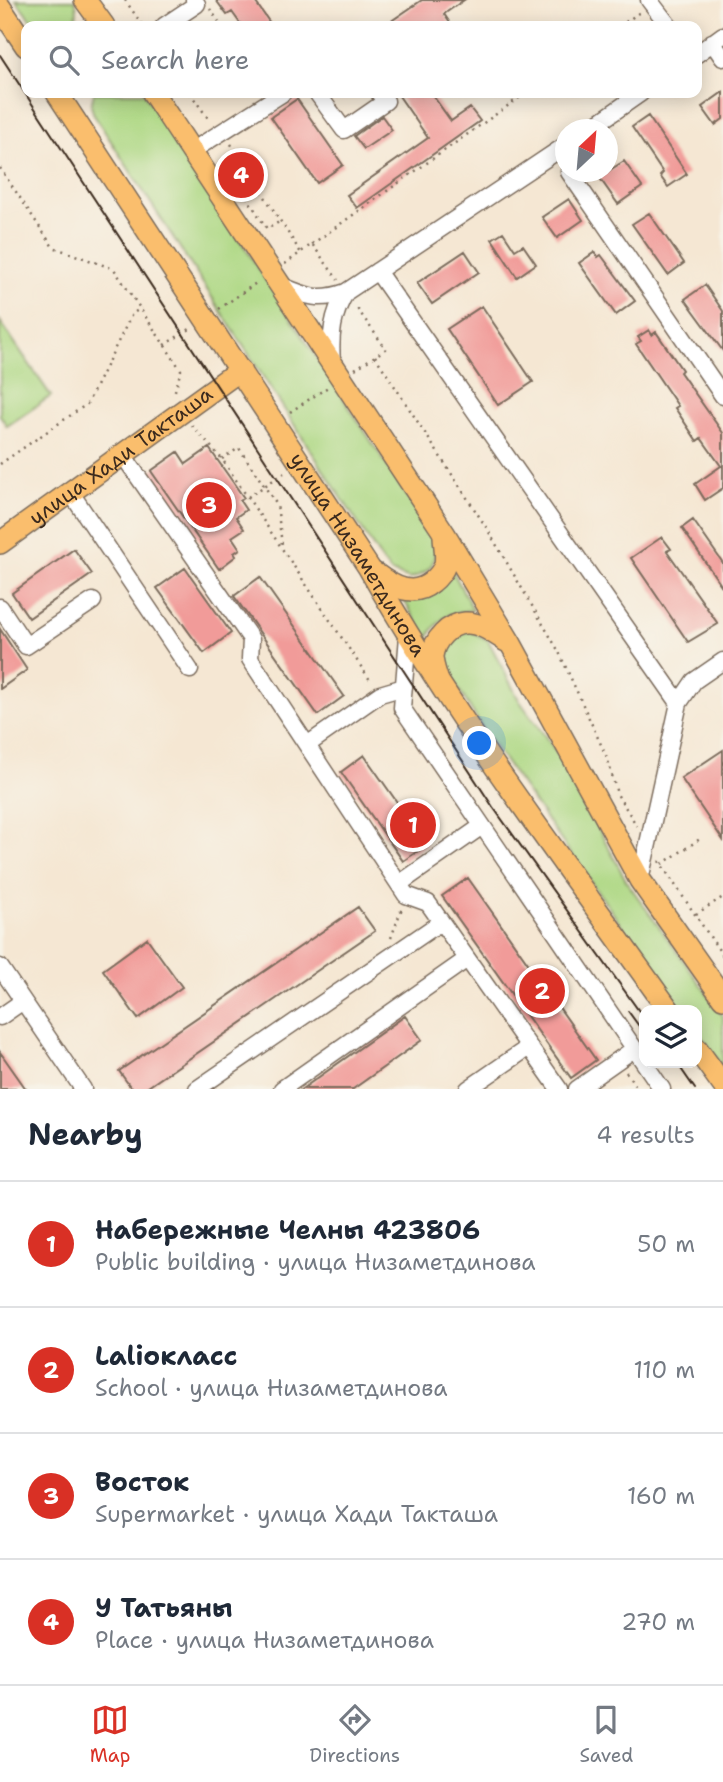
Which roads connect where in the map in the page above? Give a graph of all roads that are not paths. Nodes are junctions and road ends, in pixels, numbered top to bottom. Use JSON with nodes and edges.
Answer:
{"nodes":[{"id":1,"x":79,"y":0,"type":"edge"},
{"id":2,"x":85,"y":0,"type":"edge"},
{"id":3,"x":194,"y":0,"type":"edge"},
{"id":4,"x":650,"y":2,"type":"edge"},
{"id":5,"x":83,"y":21,"type":"edge"},
{"id":6,"x":100,"y":21,"type":"edge"},
{"id":7,"x":172,"y":21,"type":"edge"},
{"id":8,"x":665,"y":21,"type":"edge"},
{"id":9,"x":718,"y":38,"type":"edge"},
{"id":10,"x":702,"y":50,"type":"edge"},
{"id":11,"x":723,"y":58,"type":"edge"},
{"id":12,"x":60,"y":98,"type":"edge"},
{"id":13,"x":78,"y":98,"type":"edge"},
{"id":14,"x":156,"y":98,"type":"edge"},
{"id":15,"x":272,"y":98,"type":"edge"},
{"id":16,"x":321,"y":98,"type":"edge"},
{"id":17,"x":383,"y":98,"type":"edge"},
{"id":18,"x":634,"y":98,"type":"edge"},
{"id":19,"x":604,"y":119,"type":"edge"},
{"id":20,"x":82,"y":130,"type":"junction"},
{"id":21,"x":192,"y":151,"type":"junction"},
{"id":22,"x":555,"y":152,"type":"edge"},
{"id":23,"x":576,"y":182,"type":"edge"},
{"id":24,"x":377,"y":271,"type":"junction"},
{"id":25,"x":275,"y":276,"type":"junction"},
{"id":26,"x":347,"y":293,"type":"junction"},
{"id":27,"x":240,"y":370,"type":"junction"},
{"id":28,"x":338,"y":374,"type":"junction"},
{"id":29,"x":723,"y":396,"type":"edge"},
{"id":30,"x":123,"y":455,"type":"junction"},
{"id":31,"x":71,"y":493,"type":"junction"},
{"id":32,"x":444,"y":533,"type":"junction"},
{"id":33,"x":0,"y":544,"type":"edge"},
{"id":34,"x":369,"y":568,"type":"junction"},
{"id":35,"x":93,"y":601,"type":"dead end"},
{"id":36,"x":0,"y":607,"type":"edge"},
{"id":37,"x":408,"y":636,"type":"junction"},
{"id":38,"x":510,"y":644,"type":"junction"},
{"id":39,"x":723,"y":661,"type":"edge"},
{"id":40,"x":190,"y":670,"type":"dead end"},
{"id":41,"x":438,"y":682,"type":"junction"},
{"id":42,"x":404,"y":687,"type":"junction"},
{"id":43,"x":679,"y":704,"type":"junction"},
{"id":44,"x":307,"y":745,"type":"junction"},
{"id":45,"x":482,"y":826,"type":"junction"},
{"id":46,"x":640,"y":880,"type":"junction"},
{"id":47,"x":403,"y":890,"type":"junction"},
{"id":48,"x":441,"y":922,"type":"junction"},
{"id":49,"x":467,"y":959,"type":"junction"},
{"id":50,"x":0,"y":967,"type":"edge"},
{"id":51,"x":719,"y":985,"type":"edge"},
{"id":52,"x":23,"y":1001,"type":"junction"},
{"id":53,"x":665,"y":1005,"type":"edge"},
{"id":54,"x":0,"y":1017,"type":"edge"},
{"id":55,"x":529,"y":1047,"type":"junction"},
{"id":56,"x":634,"y":1049,"type":"junction"},
{"id":57,"x":702,"y":1056,"type":"edge"},
{"id":58,"x":723,"y":1085,"type":"edge"},
{"id":59,"x":83,"y":1089,"type":"edge"},
{"id":60,"x":197,"y":1089,"type":"edge"},
{"id":61,"x":282,"y":1089,"type":"edge"},
{"id":62,"x":468,"y":1089,"type":"edge"},
{"id":63,"x":559,"y":1089,"type":"edge"},
{"id":64,"x":577,"y":1089,"type":"edge"},
{"id":65,"x":662,"y":1089,"type":"edge"}],
"edges":[{"from":1,"to":5,"type":"main road"},
{"from":2,"to":6,"type":"main road"},
{"from":3,"to":7,"type":"street"},
{"from":4,"to":8,"type":"street"},
{"from":9,"to":10,"type":"street"},
{"from":9,"to":11,"type":"street"},
{"from":12,"to":20,"type":"main road","name":"улица Низаметдинова"},
{"from":13,"to":20,"type":"main road"},
{"from":14,"to":21,"type":"main road"},
{"from":15,"to":21,"type":"street"},
{"from":16,"to":17,"type":"street"},
{"from":18,"to":19,"type":"street"},
{"from":20,"to":27,"type":"main road","name":"улица Низаметдинова"},
{"from":21,"to":25,"type":"main road"},
{"from":22,"to":24,"type":"street"},
{"from":23,"to":29,"type":"street"},
{"from":24,"to":26,"type":"street"},
{"from":24,"to":43,"type":"street"},
{"from":25,"to":26,"type":"street"},
{"from":25,"to":28,"type":"main road"},
{"from":26,"to":28,"type":"street"},
{"from":27,"to":30,"type":"main road","name":"улица Хади Такташа"},
{"from":27,"to":34,"type":"main road","name":"улица Низаметдинова"},
{"from":28,"to":32,"type":"main road"},
{"from":30,"to":31,"type":"main road","name":"улица Хади Такташа"},
{"from":30,"to":44,"type":"street"},
{"from":31,"to":33,"type":"main road","name":"улица Хади Такташа"},
{"from":31,"to":40,"type":"street"},
{"from":32,"to":34,"type":"main road"},
{"from":32,"to":38,"type":"main road"},
{"from":34,"to":37,"type":"main road","name":"улица Низаметдинова"},
{"from":35,"to":36,"type":"street"},
{"from":37,"to":41,"type":"main road","name":"улица Низаметдинова"},
{"from":37,"to":42,"type":"street"},
{"from":38,"to":41,"type":"main road"},
{"from":38,"to":46,"type":"main road"},
{"from":39,"to":43,"type":"street"},
{"from":41,"to":53,"type":"main road","name":"улица Низаметдинова"},
{"from":42,"to":44,"type":"street"},
{"from":42,"to":45,"type":"street"},
{"from":43,"to":46,"type":"street"},
{"from":44,"to":47,"type":"street"},
{"from":45,"to":47,"type":"street"},
{"from":45,"to":56,"type":"street"},
{"from":46,"to":51,"type":"main road"},
{"from":47,"to":48,"type":"street"},
{"from":48,"to":49,"type":"street"},
{"from":48,"to":60,"type":"street"},
{"from":49,"to":55,"type":"street"},
{"from":49,"to":61,"type":"street"},
{"from":50,"to":52,"type":"street"},
{"from":52,"to":54,"type":"street"},
{"from":52,"to":59,"type":"street"},
{"from":55,"to":62,"type":"street"},
{"from":55,"to":63,"type":"street"},
{"from":56,"to":64,"type":"street"},
{"from":56,"to":65,"type":"street"},
{"from":57,"to":58,"type":"main road"}]}
